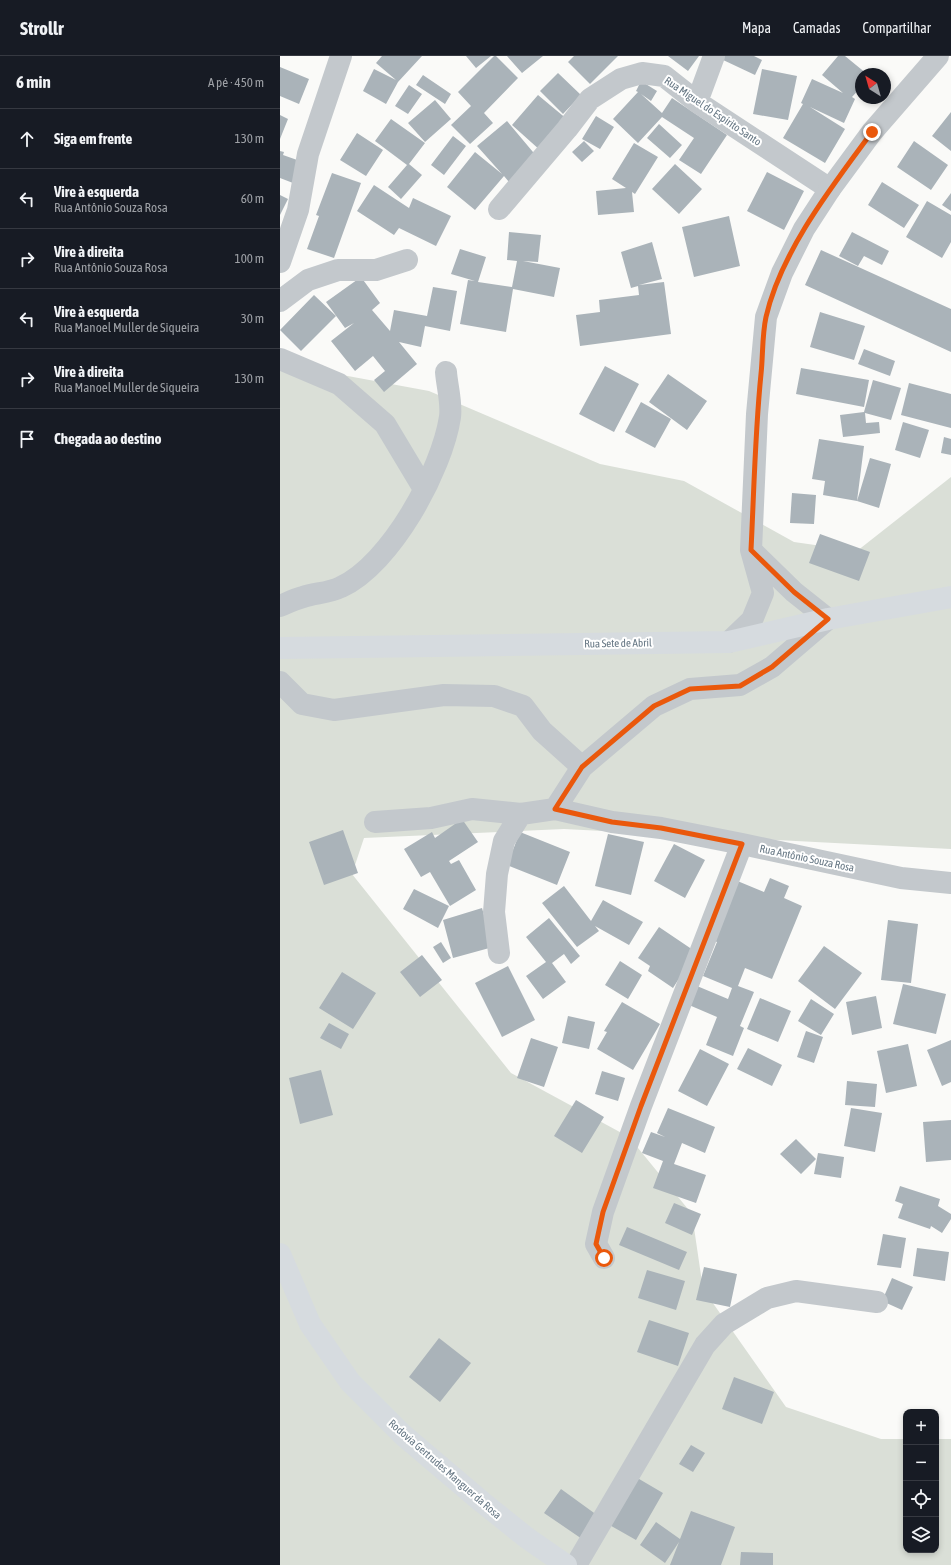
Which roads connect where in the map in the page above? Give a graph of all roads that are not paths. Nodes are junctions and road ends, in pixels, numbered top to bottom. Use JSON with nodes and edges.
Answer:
{"nodes":[{"id":1,"x":341,"y":56,"type":"edge"},
{"id":2,"x":714,"y":56,"type":"edge"},
{"id":3,"x":938,"y":56,"type":"edge"},
{"id":4,"x":697,"y":102,"type":"junction"},
{"id":5,"x":830,"y":189,"type":"junction"},
{"id":6,"x":499,"y":210,"type":"dead end"},
{"id":7,"x":407,"y":260,"type":"dead end"},
{"id":8,"x":280,"y":262,"type":"edge"},
{"id":9,"x":280,"y":301,"type":"edge"},
{"id":10,"x":280,"y":359,"type":"edge"},
{"id":11,"x":446,"y":372,"type":"dead end"},
{"id":12,"x":424,"y":489,"type":"junction"},
{"id":13,"x":751,"y":550,"type":"junction"},
{"id":14,"x":951,"y":597,"type":"edge"},
{"id":15,"x":280,"y":606,"type":"edge"},
{"id":16,"x":828,"y":619,"type":"junction"},
{"id":17,"x":729,"y":642,"type":"junction"},
{"id":18,"x":280,"y":648,"type":"edge"},
{"id":19,"x":280,"y":682,"type":"edge"},
{"id":20,"x":582,"y":767,"type":"junction"},
{"id":21,"x":555,"y":809,"type":"junction"},
{"id":22,"x":521,"y":814,"type":"junction"},
{"id":23,"x":375,"y":822,"type":"dead end"},
{"id":24,"x":742,"y":844,"type":"junction"},
{"id":25,"x":951,"y":883,"type":"edge"},
{"id":26,"x":499,"y":953,"type":"dead end"},
{"id":27,"x":280,"y":1254,"type":"edge"},
{"id":28,"x":604,"y":1258,"type":"dead end"},
{"id":29,"x":877,"y":1302,"type":"dead end"},
{"id":30,"x":566,"y":1565,"type":"edge"},
{"id":31,"x":576,"y":1565,"type":"edge"}],
"edges":[{"from":1,"to":8,"type":"street"},
{"from":2,"to":4,"type":"street"},
{"from":3,"to":5,"type":"street"},
{"from":4,"to":5,"type":"street","name":"Rua Miguel do Espírito Santo"},
{"from":4,"to":6,"type":"street","name":"Rua Miguel do Espírito Santo"},
{"from":5,"to":13,"type":"street"},
{"from":7,"to":9,"type":"street"},
{"from":10,"to":12,"type":"street"},
{"from":11,"to":12,"type":"street"},
{"from":12,"to":15,"type":"street"},
{"from":13,"to":16,"type":"street"},
{"from":13,"to":17,"type":"street"},
{"from":14,"to":16,"type":"main road","name":"Rua Sete de Abril"},
{"from":16,"to":17,"type":"main road","name":"Rua Sete de Abril"},
{"from":16,"to":20,"type":"street"},
{"from":17,"to":18,"type":"main road","name":"Rua Sete de Abril"},
{"from":19,"to":20,"type":"street"},
{"from":20,"to":21,"type":"street"},
{"from":21,"to":22,"type":"street"},
{"from":21,"to":24,"type":"street","name":"Rua Antônio Souza Rosa"},
{"from":22,"to":23,"type":"street"},
{"from":22,"to":26,"type":"street"},
{"from":24,"to":25,"type":"street","name":"Rua Antônio Souza Rosa"},
{"from":24,"to":28,"type":"street"},
{"from":27,"to":30,"type":"main road","name":"Rodovia Gertrudes Manguer da Rosa"},
{"from":29,"to":31,"type":"street"}]}
